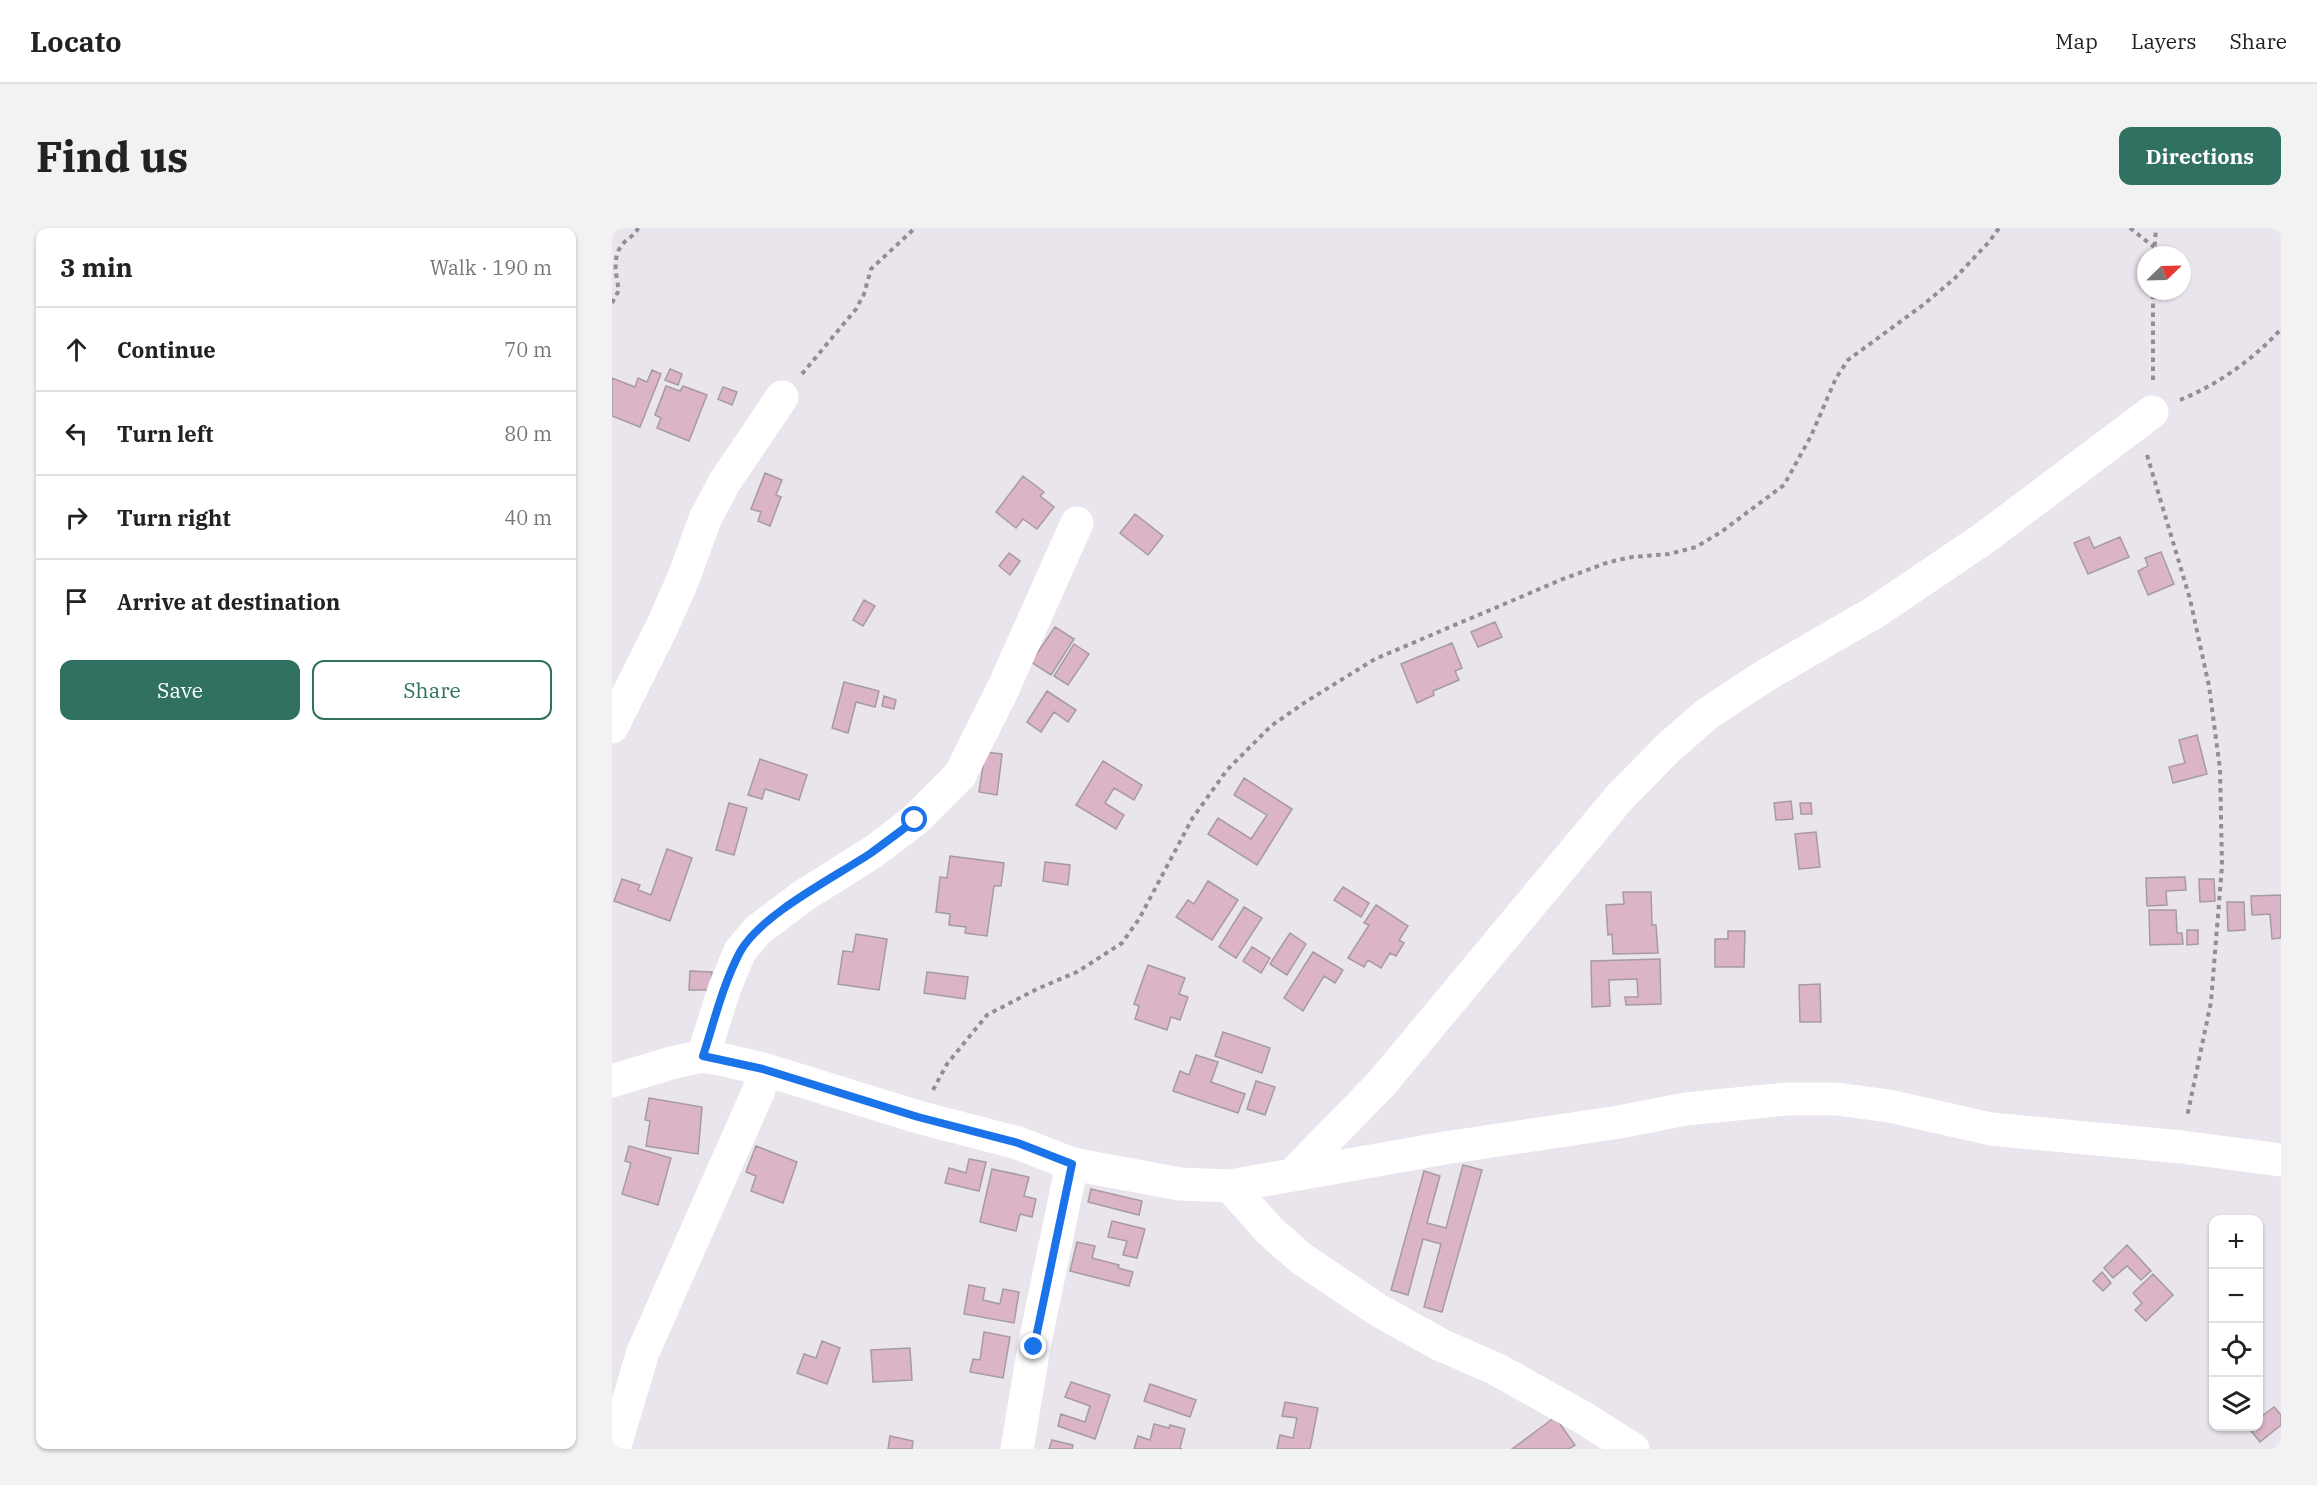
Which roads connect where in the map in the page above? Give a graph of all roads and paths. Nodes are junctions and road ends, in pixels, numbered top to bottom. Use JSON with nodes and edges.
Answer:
{"nodes":[{"id":1,"x":638,"y":228,"type":"edge"},
{"id":2,"x":915,"y":228,"type":"edge"},
{"id":3,"x":1999,"y":228,"type":"edge"},
{"id":4,"x":2130,"y":228,"type":"edge"},
{"id":5,"x":2156,"y":228,"type":"edge"},
{"id":6,"x":2153,"y":246,"type":"edge"},
{"id":7,"x":2154,"y":246,"type":"edge"},
{"id":8,"x":2152,"y":300,"type":"edge"},
{"id":9,"x":612,"y":303,"type":"edge"},
{"id":10,"x":2281,"y":329,"type":"edge"},
{"id":11,"x":782,"y":397,"type":"joint"},
{"id":12,"x":2145,"y":418,"type":"junction"},
{"id":13,"x":1077,"y":523,"type":"dead end"},
{"id":14,"x":612,"y":727,"type":"edge"},
{"id":15,"x":703,"y":1056,"type":"junction"},
{"id":16,"x":763,"y":1069,"type":"junction"},
{"id":17,"x":612,"y":1081,"type":"edge"},
{"id":18,"x":918,"y":1117,"type":"junction"},
{"id":19,"x":2181,"y":1147,"type":"junction"},
{"id":20,"x":2281,"y":1160,"type":"edge"},
{"id":21,"x":1072,"y":1164,"type":"junction"},
{"id":22,"x":1293,"y":1174,"type":"junction"},
{"id":23,"x":1230,"y":1186,"type":"junction"},
{"id":24,"x":614,"y":1449,"type":"edge"},
{"id":25,"x":1017,"y":1449,"type":"edge"},
{"id":26,"x":1632,"y":1449,"type":"edge"}],
"edges":[{"from":1,"to":9,"type":"path"},
{"from":2,"to":11,"type":"path"},
{"from":3,"to":18,"type":"path"},
{"from":4,"to":6,"type":"path"},
{"from":5,"to":7,"type":"path"},
{"from":8,"to":12,"type":"path"},
{"from":10,"to":12,"type":"path"},
{"from":11,"to":14,"type":"street"},
{"from":12,"to":19,"type":"path"},
{"from":12,"to":22,"type":"street"},
{"from":13,"to":15,"type":"street"},
{"from":15,"to":16,"type":"street"},
{"from":15,"to":17,"type":"street"},
{"from":16,"to":18,"type":"street"},
{"from":16,"to":24,"type":"street"},
{"from":18,"to":21,"type":"street"},
{"from":19,"to":20,"type":"street"},
{"from":19,"to":22,"type":"street"},
{"from":21,"to":23,"type":"street"},
{"from":21,"to":25,"type":"street"},
{"from":22,"to":23,"type":"street"},
{"from":23,"to":26,"type":"street"}]}
